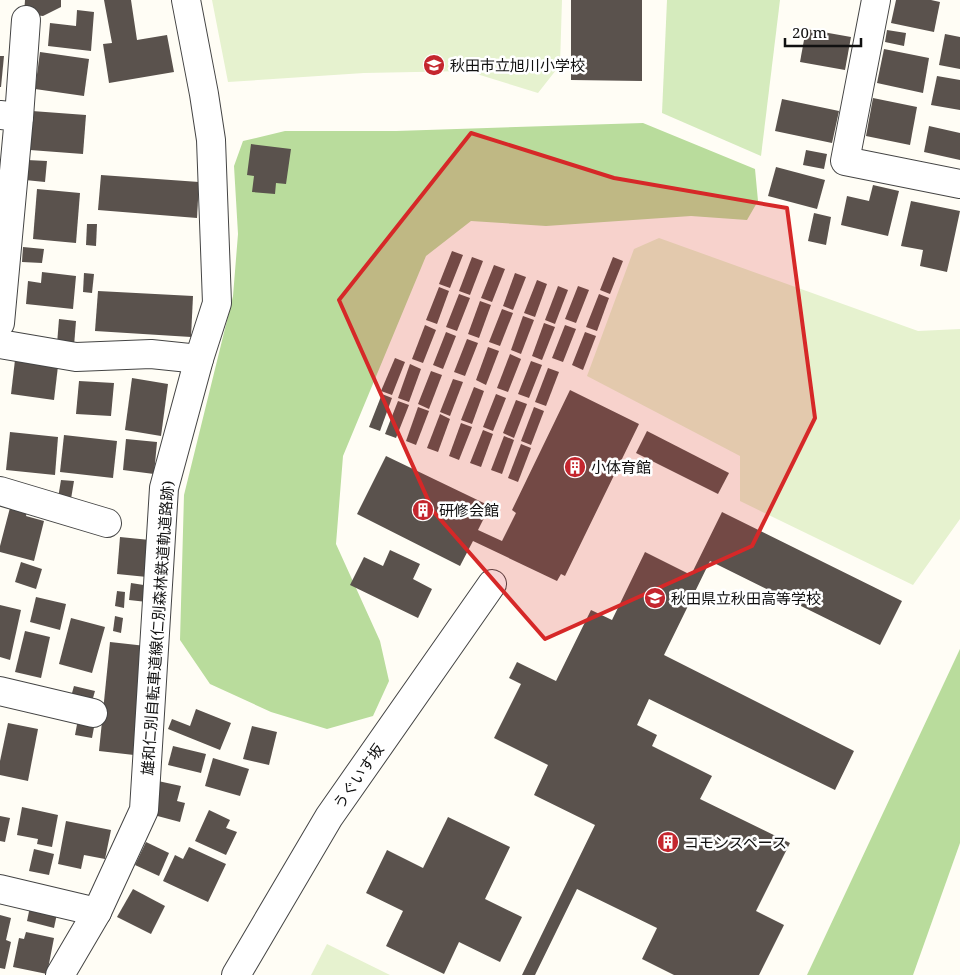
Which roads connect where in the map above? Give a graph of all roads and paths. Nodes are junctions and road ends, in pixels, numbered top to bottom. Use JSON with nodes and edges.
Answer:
{"nodes":[{"id":1,"x":186,"y":0,"type":"edge"},
{"id":2,"x":876,"y":0,"type":"edge"},
{"id":3,"x":26,"y":20,"type":"dead end"},
{"id":4,"x":10,"y":116,"type":"edge"},
{"id":5,"x":960,"y":184,"type":"edge"},
{"id":6,"x":0,"y":323,"type":"edge"},
{"id":7,"x":0,"y":344,"type":"edge"},
{"id":8,"x":199,"y":359,"type":"junction"},
{"id":9,"x":0,"y":492,"type":"edge"},
{"id":10,"x":108,"y":522,"type":"dead end"},
{"id":11,"x":492,"y":584,"type":"dead end"},
{"id":12,"x":0,"y":691,"type":"edge"},
{"id":13,"x":93,"y":714,"type":"dead end"},
{"id":14,"x":0,"y":889,"type":"edge"},
{"id":15,"x":97,"y":912,"type":"junction"},
{"id":16,"x":60,"y":975,"type":"edge"},
{"id":17,"x":236,"y":975,"type":"edge"}],
"edges":[{"from":1,"to":8,"type":"street","name":"雄和仁別自転車道線(仁別森林鉄道軌道路跡)"},
{"from":2,"to":5,"type":"street"},
{"from":3,"to":4,"type":"street"},
{"from":4,"to":6,"type":"street"},
{"from":7,"to":8,"type":"street"},
{"from":8,"to":15,"type":"street","name":"雄和仁別自転車道線(仁別森林鉄道軌道路跡)"},
{"from":9,"to":10,"type":"street"},
{"from":11,"to":17,"type":"street","name":"うぐいす坂"},
{"from":12,"to":13,"type":"street"},
{"from":14,"to":15,"type":"street"},
{"from":15,"to":16,"type":"street","name":"雄和仁別自転車道線(仁別森林鉄道軌道路跡)"}]}
